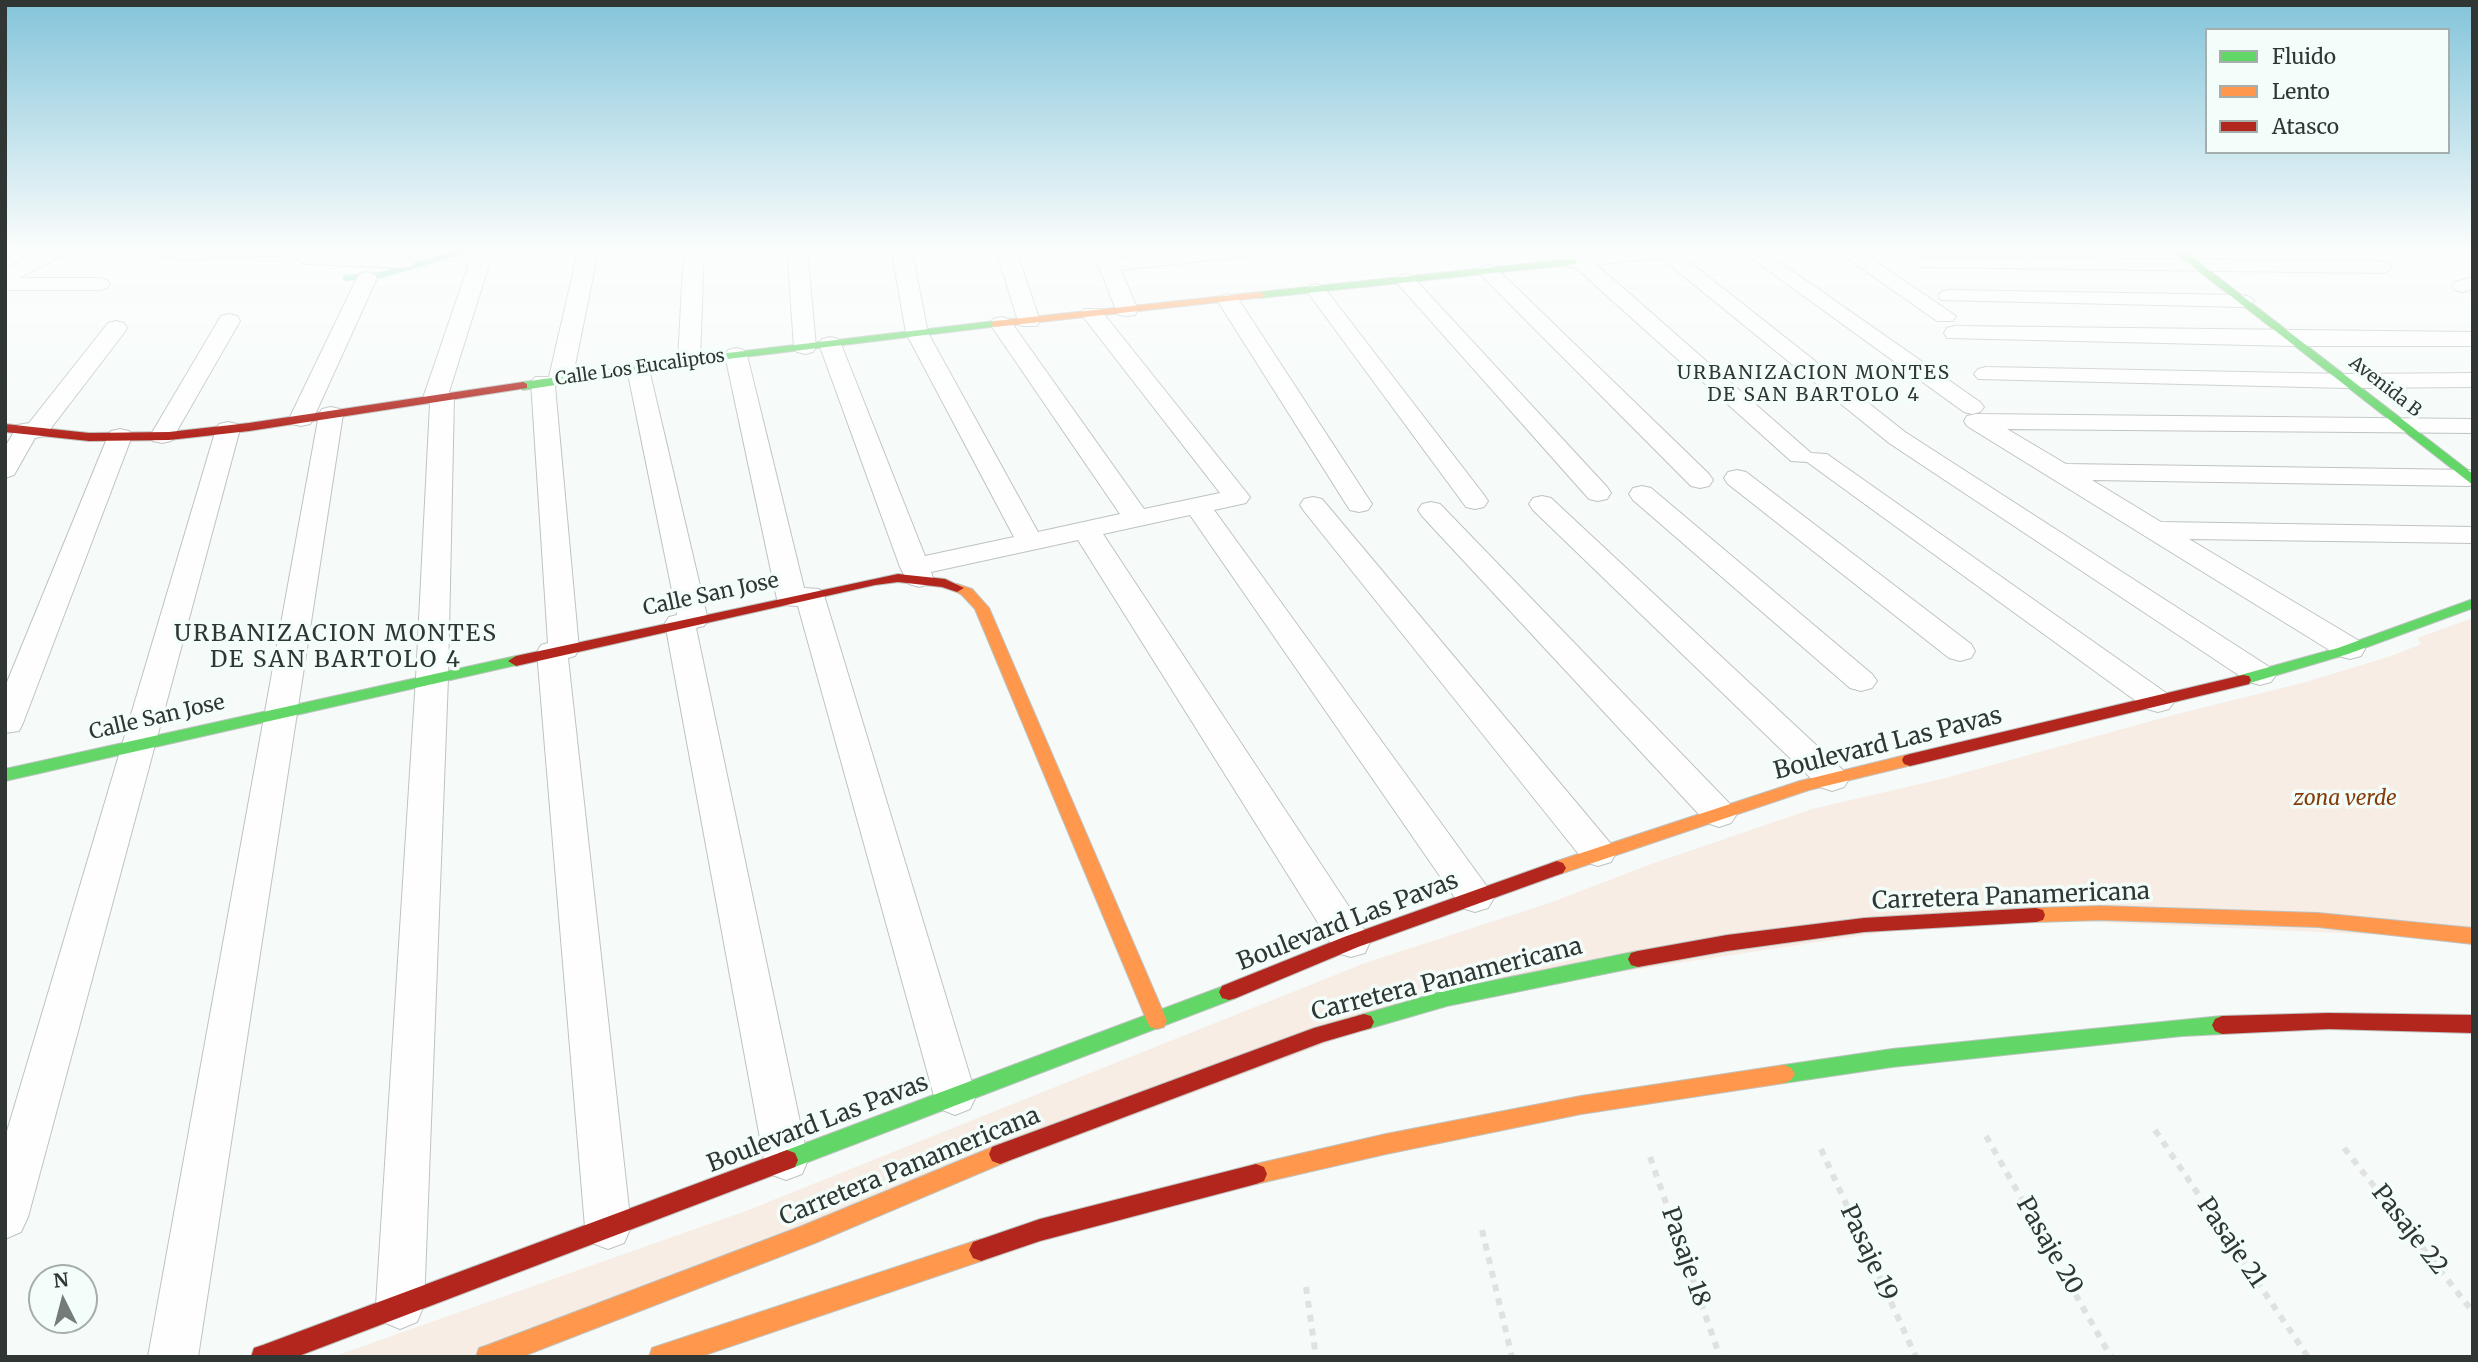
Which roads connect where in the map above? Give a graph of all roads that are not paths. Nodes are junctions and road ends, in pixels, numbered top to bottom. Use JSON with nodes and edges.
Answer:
{"nodes":[{"id":1,"x":352,"y":311,"type":"edge"},
{"id":2,"x":465,"y":311,"type":"edge"},
{"id":3,"x":571,"y":311,"type":"edge"},
{"id":4,"x":691,"y":311,"type":"edge"},
{"id":5,"x":811,"y":311,"type":"edge"},
{"id":6,"x":913,"y":311,"type":"edge"},
{"id":7,"x":1026,"y":311,"type":"edge"},
{"id":8,"x":1122,"y":311,"type":"edge"},
{"id":9,"x":1235,"y":311,"type":"edge"},
{"id":10,"x":1331,"y":311,"type":"edge"},
{"id":11,"x":1433,"y":311,"type":"edge"},
{"id":12,"x":1528,"y":311,"type":"edge"},
{"id":13,"x":1635,"y":311,"type":"edge"},
{"id":14,"x":1739,"y":311,"type":"edge"},
{"id":15,"x":1836,"y":311,"type":"edge"},
{"id":16,"x":1943,"y":311,"type":"edge"},
{"id":17,"x":2043,"y":311,"type":"edge"},
{"id":18,"x":2255,"y":311,"type":"edge"},
{"id":19,"x":1092,"y":314,"type":"junction"},
{"id":20,"x":1950,"y":315,"type":"junction"},
{"id":21,"x":229,"y":321,"type":"dead end"},
{"id":22,"x":1029,"y":321,"type":"junction"},
{"id":23,"x":1001,"y":324,"type":"junction"},
{"id":24,"x":116,"y":328,"type":"dead end"},
{"id":25,"x":917,"y":333,"type":"junction"},
{"id":26,"x":2292,"y":339,"type":"junction"},
{"id":27,"x":2473,"y":339,"type":"edge"},
{"id":28,"x":818,"y":345,"type":"junction"},
{"id":29,"x":736,"y":355,"type":"junction"},
{"id":30,"x":689,"y":361,"type":"junction"},
{"id":31,"x":638,"y":369,"type":"junction"},
{"id":32,"x":1986,"y":374,"type":"dead end"},
{"id":33,"x":2473,"y":380,"type":"edge"},
{"id":34,"x":551,"y":381,"type":"junction"},
{"id":35,"x":2346,"y":381,"type":"junction"},
{"id":36,"x":439,"y":398,"type":"junction"},
{"id":37,"x":1972,"y":407,"type":"dead end"},
{"id":38,"x":331,"y":414,"type":"junction"},
{"id":39,"x":301,"y":419,"type":"junction"},
{"id":40,"x":2473,"y":426,"type":"edge"},
{"id":41,"x":2403,"y":427,"type":"junction"},
{"id":42,"x":228,"y":429,"type":"junction"},
{"id":43,"x":23,"y":430,"type":"edge"},
{"id":44,"x":120,"y":436,"type":"junction"},
{"id":45,"x":162,"y":436,"type":"junction"},
{"id":46,"x":5,"y":470,"type":"edge"},
{"id":47,"x":2060,"y":472,"type":"junction"},
{"id":48,"x":1737,"y":478,"type":"dead end"},
{"id":49,"x":2471,"y":479,"type":"edge"},
{"id":50,"x":1700,"y":480,"type":"dead end"},
{"id":51,"x":1598,"y":493,"type":"dead end"},
{"id":52,"x":1642,"y":494,"type":"dead end"},
{"id":53,"x":1475,"y":501,"type":"dead end"},
{"id":54,"x":1359,"y":504,"type":"dead end"},
{"id":55,"x":1542,"y":504,"type":"dead end"},
{"id":56,"x":1313,"y":505,"type":"dead end"},
{"id":57,"x":1197,"y":506,"type":"junction"},
{"id":58,"x":1431,"y":510,"type":"dead end"},
{"id":59,"x":1137,"y":519,"type":"junction"},
{"id":60,"x":1086,"y":530,"type":"junction"},
{"id":61,"x":2154,"y":530,"type":"junction"},
{"id":62,"x":2473,"y":535,"type":"edge"},
{"id":63,"x":1030,"y":542,"type":"junction"},
{"id":64,"x":916,"y":573,"type":"junction"},
{"id":65,"x":801,"y":597,"type":"junction"},
{"id":66,"x":2473,"y":603,"type":"edge"},
{"id":67,"x":686,"y":622,"type":"junction"},
{"id":68,"x":2350,"y":649,"type":"junction"},
{"id":69,"x":558,"y":650,"type":"junction"},
{"id":70,"x":1961,"y":651,"type":"dead end"},
{"id":71,"x":2260,"y":676,"type":"junction"},
{"id":72,"x":432,"y":678,"type":"junction"},
{"id":73,"x":1861,"y":681,"type":"dead end"},
{"id":74,"x":2158,"y":702,"type":"junction"},
{"id":75,"x":281,"y":711,"type":"junction"},
{"id":76,"x":7,"y":723,"type":"edge"},
{"id":77,"x":139,"y":744,"type":"junction"},
{"id":78,"x":5,"y":775,"type":"edge"},
{"id":79,"x":1832,"y":779,"type":"junction"},
{"id":80,"x":1719,"y":814,"type":"junction"},
{"id":81,"x":1598,"y":853,"type":"junction"},
{"id":82,"x":1475,"y":898,"type":"junction"},
{"id":83,"x":2473,"y":936,"type":"edge"},
{"id":84,"x":1351,"y":942,"type":"junction"},
{"id":85,"x":1157,"y":1021,"type":"junction"},
{"id":86,"x":2473,"y":1024,"type":"edge"},
{"id":87,"x":955,"y":1096,"type":"junction"},
{"id":88,"x":786,"y":1160,"type":"junction"},
{"id":89,"x":5,"y":1217,"type":"edge"},
{"id":90,"x":608,"y":1227,"type":"junction"},
{"id":91,"x":400,"y":1305,"type":"junction"},
{"id":92,"x":173,"y":1357,"type":"edge"},
{"id":93,"x":262,"y":1357,"type":"edge"},
{"id":94,"x":488,"y":1357,"type":"edge"},
{"id":95,"x":661,"y":1357,"type":"edge"}],
"edges":[{"from":1,"to":39,"type":"street"},
{"from":2,"to":36,"type":"street"},
{"from":3,"to":34,"type":"street"},
{"from":4,"to":30,"type":"street"},
{"from":5,"to":28,"type":"street"},
{"from":6,"to":25,"type":"street"},
{"from":7,"to":22,"type":"street"},
{"from":8,"to":19,"type":"main road","name":"Calle Los Eucaliptos"},
{"from":9,"to":54,"type":"street"},
{"from":10,"to":53,"type":"street"},
{"from":11,"to":51,"type":"street"},
{"from":12,"to":50,"type":"street"},
{"from":13,"to":74,"type":"street"},
{"from":14,"to":71,"type":"street"},
{"from":15,"to":37,"type":"street"},
{"from":16,"to":20,"type":"street"},
{"from":17,"to":20,"type":"street"},
{"from":18,"to":26,"type":"main road","name":"Avenida B"},
{"from":19,"to":22,"type":"main road","name":"Calle Los Eucaliptos"},
{"from":19,"to":57,"type":"street"},
{"from":20,"to":26,"type":"street"},
{"from":21,"to":45,"type":"street"},
{"from":22,"to":23,"type":"main road","name":"Calle Los Eucaliptos"},
{"from":23,"to":25,"type":"main road","name":"Calle Los Eucaliptos"},
{"from":23,"to":59,"type":"street"},
{"from":24,"to":43,"type":"street"},
{"from":25,"to":28,"type":"main road","name":"Calle Los Eucaliptos"},
{"from":25,"to":63,"type":"street"},
{"from":26,"to":27,"type":"street"},
{"from":26,"to":35,"type":"main road","name":"Avenida B"},
{"from":28,"to":29,"type":"main road","name":"Calle Los Eucaliptos"},
{"from":28,"to":64,"type":"street"},
{"from":29,"to":30,"type":"main road","name":"Calle Los Eucaliptos"},
{"from":29,"to":65,"type":"street"},
{"from":30,"to":31,"type":"main road","name":"Calle Los Eucaliptos"},
{"from":31,"to":34,"type":"main road","name":"Calle Los Eucaliptos"},
{"from":31,"to":67,"type":"street"},
{"from":32,"to":35,"type":"street"},
{"from":33,"to":35,"type":"street"},
{"from":34,"to":36,"type":"main road","name":"Calle Los Eucaliptos"},
{"from":34,"to":69,"type":"street"},
{"from":35,"to":41,"type":"main road","name":"Avenida B"},
{"from":36,"to":38,"type":"main road","name":"Calle Los Eucaliptos"},
{"from":36,"to":72,"type":"street"},
{"from":38,"to":39,"type":"main road","name":"Calle Los Eucaliptos"},
{"from":38,"to":75,"type":"street"},
{"from":39,"to":42,"type":"main road","name":"Calle Los Eucaliptos"},
{"from":40,"to":41,"type":"street"},
{"from":41,"to":47,"type":"street"},
{"from":41,"to":49,"type":"main road","name":"Avenida B"},
{"from":42,"to":45,"type":"main road","name":"Calle Los Eucaliptos"},
{"from":42,"to":77,"type":"street"},
{"from":43,"to":44,"type":"main road","name":"Calle Los Eucaliptos"},
{"from":43,"to":46,"type":"street"},
{"from":44,"to":45,"type":"main road","name":"Calle Los Eucaliptos"},
{"from":44,"to":76,"type":"street"},
{"from":47,"to":49,"type":"street"},
{"from":47,"to":61,"type":"street"},
{"from":48,"to":70,"type":"street"},
{"from":52,"to":73,"type":"street"},
{"from":55,"to":79,"type":"street"},
{"from":56,"to":81,"type":"street"},
{"from":57,"to":59,"type":"street"},
{"from":57,"to":82,"type":"street"},
{"from":58,"to":80,"type":"street"},
{"from":59,"to":60,"type":"street"},
{"from":60,"to":63,"type":"street"},
{"from":60,"to":84,"type":"street"},
{"from":61,"to":62,"type":"street"},
{"from":61,"to":68,"type":"street"},
{"from":63,"to":64,"type":"street"},
{"from":64,"to":65,"type":"main road","name":"Calle San Jose"},
{"from":64,"to":85,"type":"main road","name":"Calle San Jose"},
{"from":65,"to":67,"type":"main road","name":"Calle San Jose"},
{"from":65,"to":87,"type":"street"},
{"from":66,"to":68,"type":"main road","name":"Boulevard Las Pavas"},
{"from":67,"to":69,"type":"main road","name":"Calle San Jose"},
{"from":67,"to":88,"type":"street"},
{"from":68,"to":71,"type":"main road","name":"Boulevard Las Pavas"},
{"from":69,"to":72,"type":"main road","name":"Calle San Jose"},
{"from":69,"to":90,"type":"street"},
{"from":71,"to":74,"type":"main road","name":"Boulevard Las Pavas"},
{"from":72,"to":75,"type":"main road","name":"Calle San Jose"},
{"from":72,"to":91,"type":"street"},
{"from":74,"to":79,"type":"main road","name":"Boulevard Las Pavas"},
{"from":75,"to":77,"type":"main road","name":"Calle San Jose"},
{"from":75,"to":92,"type":"street"},
{"from":77,"to":78,"type":"main road","name":"Calle San Jose"},
{"from":77,"to":89,"type":"street"},
{"from":79,"to":80,"type":"main road","name":"Boulevard Las Pavas"},
{"from":80,"to":81,"type":"main road","name":"Boulevard Las Pavas"},
{"from":81,"to":82,"type":"main road","name":"Boulevard Las Pavas"},
{"from":82,"to":84,"type":"main road","name":"Boulevard Las Pavas"},
{"from":83,"to":94,"type":"main road","name":"Carretera Panamericana"},
{"from":84,"to":85,"type":"main road","name":"Boulevard Las Pavas"},
{"from":85,"to":87,"type":"main road","name":"Boulevard Las Pavas"},
{"from":86,"to":95,"type":"main road"},
{"from":87,"to":88,"type":"main road","name":"Boulevard Las Pavas"},
{"from":88,"to":90,"type":"main road","name":"Boulevard Las Pavas"},
{"from":90,"to":91,"type":"main road","name":"Boulevard Las Pavas"},
{"from":91,"to":93,"type":"main road","name":"Boulevard Las Pavas"}]}
